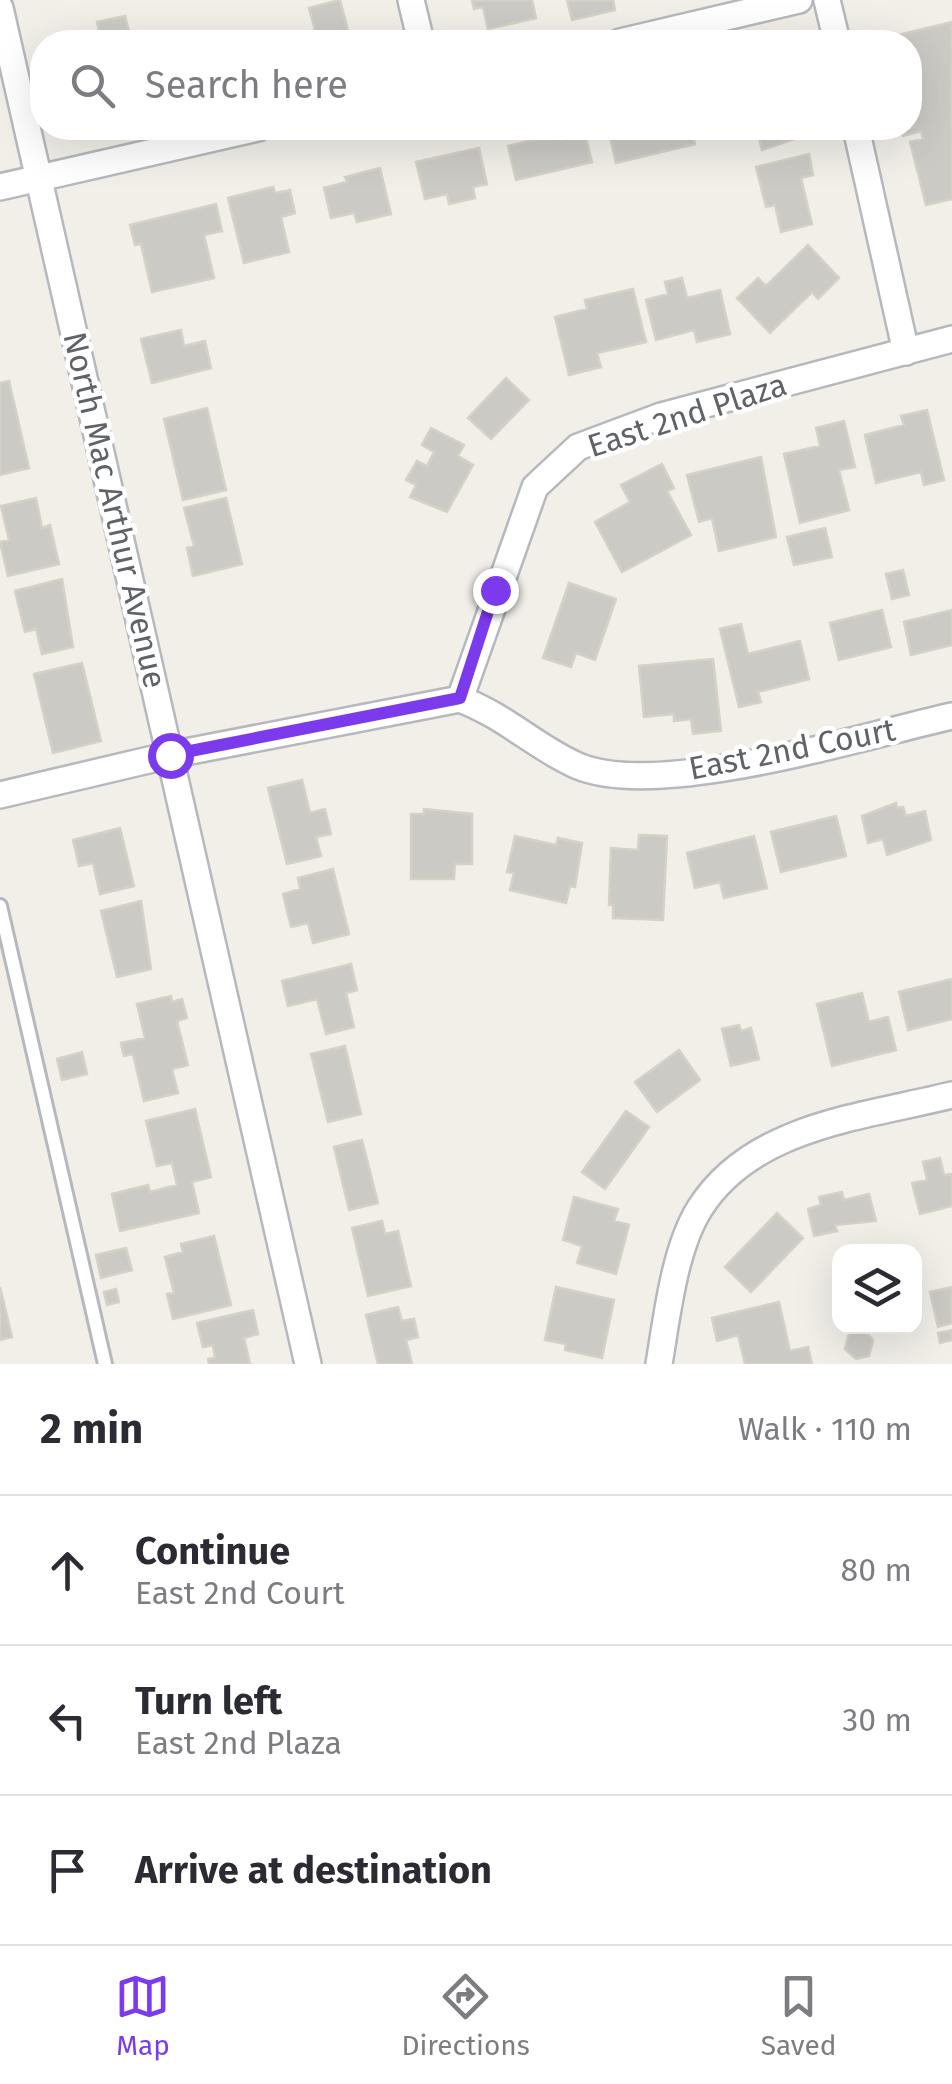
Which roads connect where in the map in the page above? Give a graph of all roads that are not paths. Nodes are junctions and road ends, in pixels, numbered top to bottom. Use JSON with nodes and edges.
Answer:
{"nodes":[{"id":1,"x":411,"y":0,"type":"edge"},
{"id":2,"x":800,"y":0,"type":"edge"},
{"id":3,"x":827,"y":0,"type":"edge"},
{"id":4,"x":0,"y":8,"type":"edge"},
{"id":5,"x":418,"y":30,"type":"edge"},
{"id":6,"x":671,"y":30,"type":"edge"},
{"id":7,"x":834,"y":30,"type":"edge"},
{"id":8,"x":30,"y":139,"type":"edge"},
{"id":9,"x":30,"y":140,"type":"edge"},
{"id":10,"x":205,"y":140,"type":"edge"},
{"id":11,"x":859,"y":140,"type":"edge"},
{"id":12,"x":39,"y":178,"type":"junction"},
{"id":13,"x":0,"y":187,"type":"edge"},
{"id":14,"x":952,"y":339,"type":"edge"},
{"id":15,"x":906,"y":352,"type":"junction"},
{"id":16,"x":460,"y":698,"type":"junction"},
{"id":17,"x":952,"y":716,"type":"edge"},
{"id":18,"x":170,"y":755,"type":"junction"},
{"id":19,"x":0,"y":796,"type":"edge"},
{"id":20,"x":0,"y":906,"type":"edge"},
{"id":21,"x":952,"y":1095,"type":"edge"},
{"id":22,"x":104,"y":1364,"type":"edge"},
{"id":23,"x":308,"y":1364,"type":"edge"},
{"id":24,"x":659,"y":1364,"type":"edge"}],
"edges":[{"from":1,"to":5,"type":"street"},
{"from":2,"to":6,"type":"street"},
{"from":3,"to":7,"type":"street"},
{"from":4,"to":8,"type":"street","name":"North Mac Arthur Avenue"},
{"from":9,"to":12,"type":"street","name":"North Mac Arthur Avenue"},
{"from":10,"to":12,"type":"street"},
{"from":11,"to":15,"type":"street"},
{"from":12,"to":13,"type":"street"},
{"from":12,"to":18,"type":"street","name":"North Mac Arthur Avenue"},
{"from":14,"to":15,"type":"street","name":"East 2nd Plaza"},
{"from":15,"to":16,"type":"street","name":"East 2nd Plaza"},
{"from":16,"to":17,"type":"street","name":"East 2nd Court"},
{"from":16,"to":18,"type":"street"},
{"from":18,"to":19,"type":"street"},
{"from":18,"to":23,"type":"street","name":"North Mac Arthur Avenue"},
{"from":20,"to":22,"type":"lane"},
{"from":21,"to":24,"type":"street"}]}
